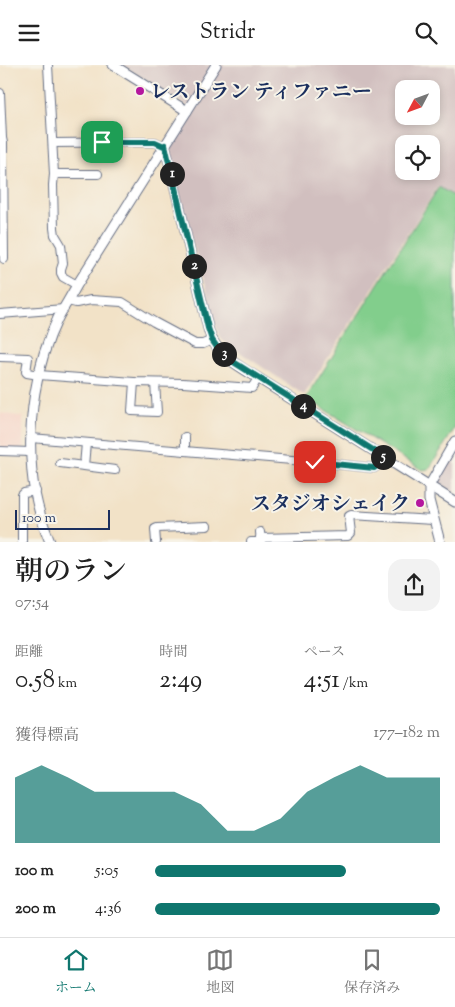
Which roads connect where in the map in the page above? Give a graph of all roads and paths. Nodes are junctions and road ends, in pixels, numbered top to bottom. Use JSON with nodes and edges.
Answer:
{"nodes":[{"id":1,"x":48,"y":65,"type":"edge"},
{"id":2,"x":113,"y":65,"type":"edge"},
{"id":3,"x":216,"y":65,"type":"edge"},
{"id":4,"x":0,"y":93,"type":"edge"},
{"id":5,"x":187,"y":111,"type":"junction"},
{"id":6,"x":53,"y":143,"type":"junction"},
{"id":7,"x":165,"y":146,"type":"junction"},
{"id":8,"x":54,"y":174,"type":"junction"},
{"id":9,"x":80,"y":174,"type":"junction"},
{"id":10,"x":98,"y":174,"type":"dead end"},
{"id":11,"x":80,"y":183,"type":"dead end"},
{"id":12,"x":2,"y":230,"type":"edge"},
{"id":13,"x":4,"y":259,"type":"dead end"},
{"id":14,"x":77,"y":285,"type":"junction"},
{"id":15,"x":66,"y":305,"type":"junction"},
{"id":16,"x":0,"y":314,"type":"edge"},
{"id":17,"x":212,"y":340,"type":"junction"},
{"id":18,"x":0,"y":357,"type":"edge"},
{"id":19,"x":39,"y":375,"type":"junction"},
{"id":20,"x":258,"y":378,"type":"junction"},
{"id":21,"x":134,"y":382,"type":"junction"},
{"id":22,"x":155,"y":383,"type":"junction"},
{"id":23,"x":185,"y":437,"type":"dead end"},
{"id":24,"x":31,"y":438,"type":"junction"},
{"id":25,"x":455,"y":441,"type":"edge"},
{"id":26,"x":86,"y":443,"type":"junction"},
{"id":27,"x":0,"y":451,"type":"edge"},
{"id":28,"x":184,"y":451,"type":"junction"},
{"id":29,"x":31,"y":452,"type":"junction"},
{"id":30,"x":384,"y":457,"type":"junction"},
{"id":31,"x":63,"y":466,"type":"dead end"},
{"id":32,"x":84,"y":466,"type":"junction"},
{"id":33,"x":111,"y":471,"type":"dead end"},
{"id":34,"x":429,"y":486,"type":"junction"},
{"id":35,"x":36,"y":491,"type":"junction"},
{"id":36,"x":455,"y":502,"type":"edge"},
{"id":37,"x":434,"y":520,"type":"junction"},
{"id":38,"x":207,"y":526,"type":"dead end"},
{"id":39,"x":21,"y":542,"type":"edge"},
{"id":40,"x":50,"y":542,"type":"edge"},
{"id":41,"x":156,"y":542,"type":"edge"},
{"id":42,"x":251,"y":542,"type":"edge"},
{"id":43,"x":440,"y":542,"type":"edge"}],
"edges":[{"from":1,"to":6,"type":"street"},
{"from":2,"to":5,"type":"street"},
{"from":3,"to":5,"type":"street"},
{"from":4,"to":12,"type":"street"},
{"from":5,"to":7,"type":"street"},
{"from":6,"to":7,"type":"street"},
{"from":6,"to":8,"type":"street"},
{"from":7,"to":14,"type":"street"},
{"from":7,"to":17,"type":"street"},
{"from":8,"to":9,"type":"street"},
{"from":8,"to":14,"type":"street"},
{"from":9,"to":10,"type":"street"},
{"from":9,"to":11,"type":"street"},
{"from":12,"to":13,"type":"street"},
{"from":14,"to":15,"type":"street"},
{"from":15,"to":16,"type":"street"},
{"from":15,"to":17,"type":"street"},
{"from":15,"to":19,"type":"street"},
{"from":17,"to":20,"type":"street"},
{"from":18,"to":19,"type":"street"},
{"from":19,"to":21,"type":"street"},
{"from":19,"to":24,"type":"street"},
{"from":20,"to":22,"type":"street"},
{"from":20,"to":30,"type":"street"},
{"from":21,"to":22,"type":"street"},
{"from":21,"to":22,"type":"street"},
{"from":23,"to":28,"type":"street"},
{"from":24,"to":26,"type":"street"},
{"from":24,"to":29,"type":"street"},
{"from":25,"to":34,"type":"street"},
{"from":26,"to":28,"type":"street"},
{"from":26,"to":32,"type":"street"},
{"from":27,"to":29,"type":"street"},
{"from":28,"to":30,"type":"street"},
{"from":29,"to":35,"type":"street"},
{"from":30,"to":34,"type":"street"},
{"from":31,"to":32,"type":"street"},
{"from":32,"to":33,"type":"street"},
{"from":34,"to":36,"type":"street"},
{"from":34,"to":37,"type":"street"},
{"from":35,"to":39,"type":"street"},
{"from":35,"to":40,"type":"street"},
{"from":37,"to":42,"type":"street"},
{"from":37,"to":43,"type":"street"},
{"from":38,"to":41,"type":"street"}]}
